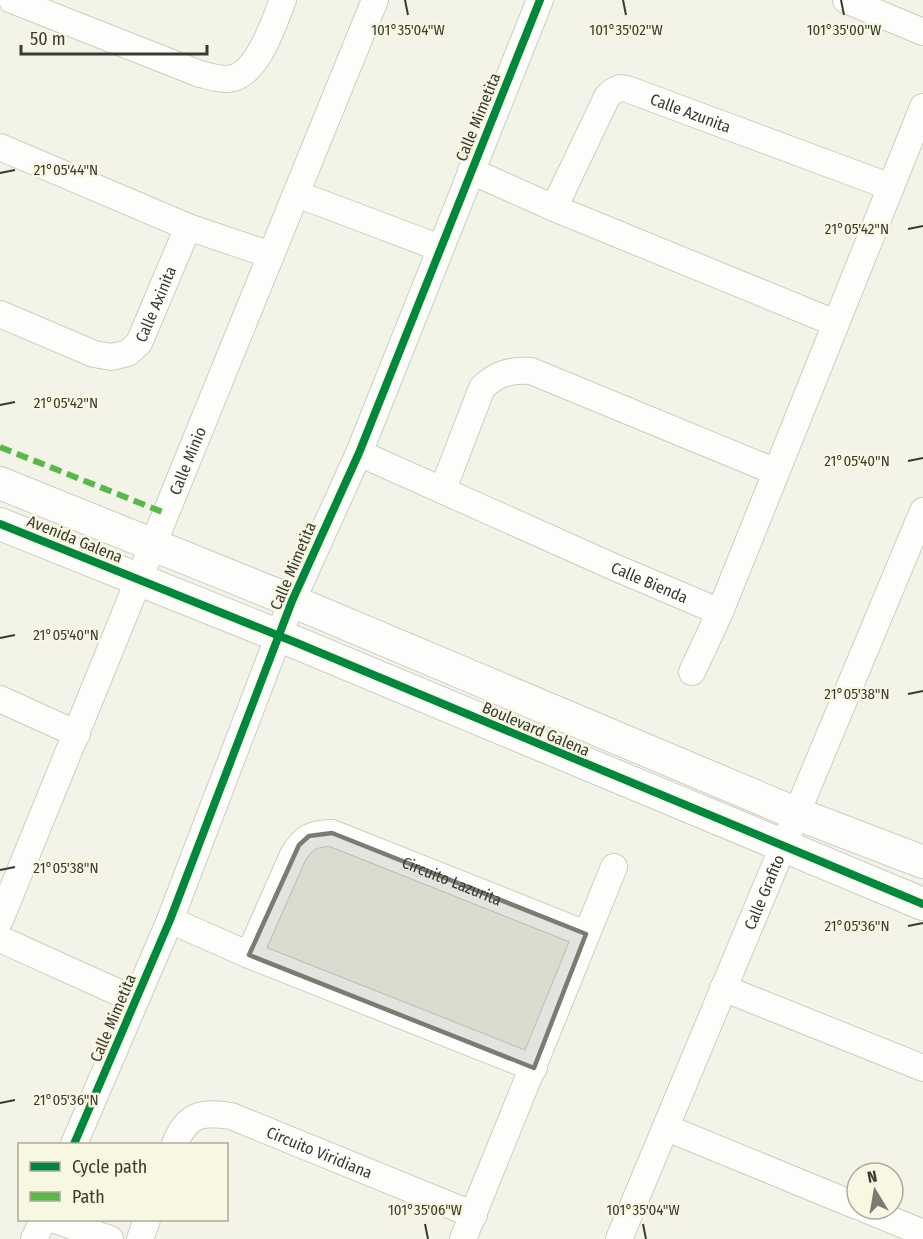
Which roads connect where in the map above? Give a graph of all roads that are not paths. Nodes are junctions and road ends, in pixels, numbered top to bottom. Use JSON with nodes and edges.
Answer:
{"nodes":[{"id":1,"x":12,"y":0,"type":"edge"},
{"id":2,"x":284,"y":0,"type":"edge"},
{"id":3,"x":375,"y":0,"type":"edge"},
{"id":4,"x":540,"y":0,"type":"edge"},
{"id":5,"x":846,"y":0,"type":"edge"},
{"id":6,"x":923,"y":32,"type":"edge"},
{"id":7,"x":922,"y":109,"type":"edge"},
{"id":8,"x":0,"y":147,"type":"edge"},
{"id":9,"x":471,"y":171,"type":"junction"},
{"id":10,"x":891,"y":187,"type":"junction"},
{"id":11,"x":297,"y":194,"type":"junction"},
{"id":12,"x":554,"y":208,"type":"junction"},
{"id":13,"x":188,"y":226,"type":"junction"},
{"id":14,"x":440,"y":248,"type":"junction"},
{"id":15,"x":271,"y":255,"type":"junction"},
{"id":16,"x":0,"y":314,"type":"edge"},
{"id":17,"x":835,"y":323,"type":"junction"},
{"id":18,"x":359,"y":453,"type":"junction"},
{"id":19,"x":776,"y":472,"type":"junction"},
{"id":20,"x":0,"y":483,"type":"edge"},
{"id":21,"x":443,"y":489,"type":"junction"},
{"id":22,"x":0,"y":524,"type":"edge"},
{"id":23,"x":921,"y":524,"type":"edge"},
{"id":24,"x":154,"y":544,"type":"junction"},
{"id":25,"x":139,"y":580,"type":"junction"},
{"id":26,"x":292,"y":601,"type":"junction"},
{"id":27,"x":720,"y":612,"type":"junction"},
{"id":28,"x":279,"y":637,"type":"junction"},
{"id":29,"x":692,"y":672,"type":"dead end"},
{"id":30,"x":0,"y":699,"type":"edge"},
{"id":31,"x":77,"y":734,"type":"junction"},
{"id":32,"x":795,"y":813,"type":"junction"},
{"id":33,"x":781,"y":847,"type":"junction"},
{"id":34,"x":918,"y":852,"type":"edge"},
{"id":35,"x":614,"y":867,"type":"dead end"},
{"id":36,"x":923,"y":904,"type":"edge"},
{"id":37,"x":0,"y":920,"type":"edge"},
{"id":38,"x":170,"y":920,"type":"junction"},
{"id":39,"x":586,"y":934,"type":"junction"},
{"id":40,"x":0,"y":939,"type":"edge"},
{"id":41,"x":249,"y":955,"type":"junction"},
{"id":42,"x":723,"y":988,"type":"junction"},
{"id":43,"x":135,"y":1000,"type":"junction"},
{"id":44,"x":534,"y":1068,"type":"junction"},
{"id":45,"x":923,"y":1068,"type":"edge"},
{"id":46,"x":667,"y":1128,"type":"junction"},
{"id":47,"x":74,"y":1143,"type":"edge"},
{"id":48,"x":176,"y":1143,"type":"edge"},
{"id":49,"x":845,"y":1201,"type":"edge"},
{"id":50,"x":474,"y":1215,"type":"junction"},
{"id":51,"x":43,"y":1221,"type":"edge"},
{"id":52,"x":58,"y":1221,"type":"edge"},
{"id":53,"x":147,"y":1221,"type":"edge"},
{"id":54,"x":894,"y":1221,"type":"edge"},
{"id":55,"x":923,"y":1233,"type":"edge"},
{"id":56,"x":34,"y":1239,"type":"edge"},
{"id":57,"x":110,"y":1239,"type":"edge"},
{"id":58,"x":140,"y":1239,"type":"edge"},
{"id":59,"x":463,"y":1239,"type":"edge"},
{"id":60,"x":619,"y":1239,"type":"edge"}],
"edges":[{"from":1,"to":2,"type":"street"},
{"from":3,"to":11,"type":"street","name":"Calle Minio"},
{"from":4,"to":9,"type":"street","name":"Calle Mimetita"},
{"from":5,"to":6,"type":"street"},
{"from":7,"to":10,"type":"street"},
{"from":8,"to":13,"type":"street"},
{"from":9,"to":12,"type":"street"},
{"from":9,"to":14,"type":"street","name":"Calle Mimetita"},
{"from":10,"to":12,"type":"street","name":"Calle Azunita"},
{"from":10,"to":17,"type":"street"},
{"from":11,"to":14,"type":"street"},
{"from":11,"to":15,"type":"street","name":"Calle Minio"},
{"from":12,"to":17,"type":"street"},
{"from":13,"to":15,"type":"street"},
{"from":13,"to":16,"type":"street","name":"Calle Axinita"},
{"from":14,"to":18,"type":"street","name":"Calle Mimetita"},
{"from":15,"to":24,"type":"street","name":"Calle Minio"},
{"from":17,"to":19,"type":"street"},
{"from":18,"to":21,"type":"street","name":"Calle Bienda"},
{"from":18,"to":26,"type":"street","name":"Calle Mimetita"},
{"from":19,"to":21,"type":"street"},
{"from":19,"to":27,"type":"street"},
{"from":20,"to":24,"type":"street","name":"Avenida Galena"},
{"from":21,"to":27,"type":"street","name":"Calle Bienda"},
{"from":22,"to":25,"type":"street","name":"Avenida Galena"},
{"from":23,"to":32,"type":"street","name":"Calle Grafito"},
{"from":24,"to":25,"type":"street","name":"Calle Minio"},
{"from":24,"to":26,"type":"street","name":"Boulevard Galena"},
{"from":25,"to":28,"type":"street","name":"Boulevard Galena"},
{"from":25,"to":31,"type":"street","name":"Calle Minio"},
{"from":26,"to":28,"type":"street","name":"Calle Mimetita"},
{"from":26,"to":32,"type":"street","name":"Boulevard Galena"},
{"from":27,"to":29,"type":"street"},
{"from":28,"to":33,"type":"street","name":"Boulevard Galena"},
{"from":28,"to":38,"type":"street","name":"Calle Mimetita"},
{"from":30,"to":31,"type":"street"},
{"from":31,"to":37,"type":"street","name":"Calle Minio"},
{"from":32,"to":33,"type":"street","name":"Calle Grafito"},
{"from":32,"to":34,"type":"street","name":"Boulevard Galena"},
{"from":33,"to":36,"type":"street","name":"Boulevard Galena"},
{"from":33,"to":42,"type":"street","name":"Calle Grafito"},
{"from":35,"to":39,"type":"street"},
{"from":38,"to":41,"type":"street"},
{"from":38,"to":43,"type":"street","name":"Calle Mimetita"},
{"from":39,"to":41,"type":"street","name":"Circuito Lazurita"},
{"from":39,"to":44,"type":"street"},
{"from":40,"to":43,"type":"street"},
{"from":41,"to":44,"type":"street"},
{"from":42,"to":45,"type":"street"},
{"from":42,"to":46,"type":"street","name":"Calle Grafito"},
{"from":43,"to":47,"type":"street","name":"Calle Mimetita"},
{"from":44,"to":50,"type":"street"},
{"from":46,"to":49,"type":"street"},
{"from":46,"to":60,"type":"street","name":"Calle Grafito"},
{"from":48,"to":50,"type":"street","name":"Circuito Viridiana"},
{"from":50,"to":59,"type":"street"},
{"from":51,"to":56,"type":"street"},
{"from":52,"to":57,"type":"street"},
{"from":53,"to":58,"type":"street"},
{"from":54,"to":55,"type":"street"}]}
